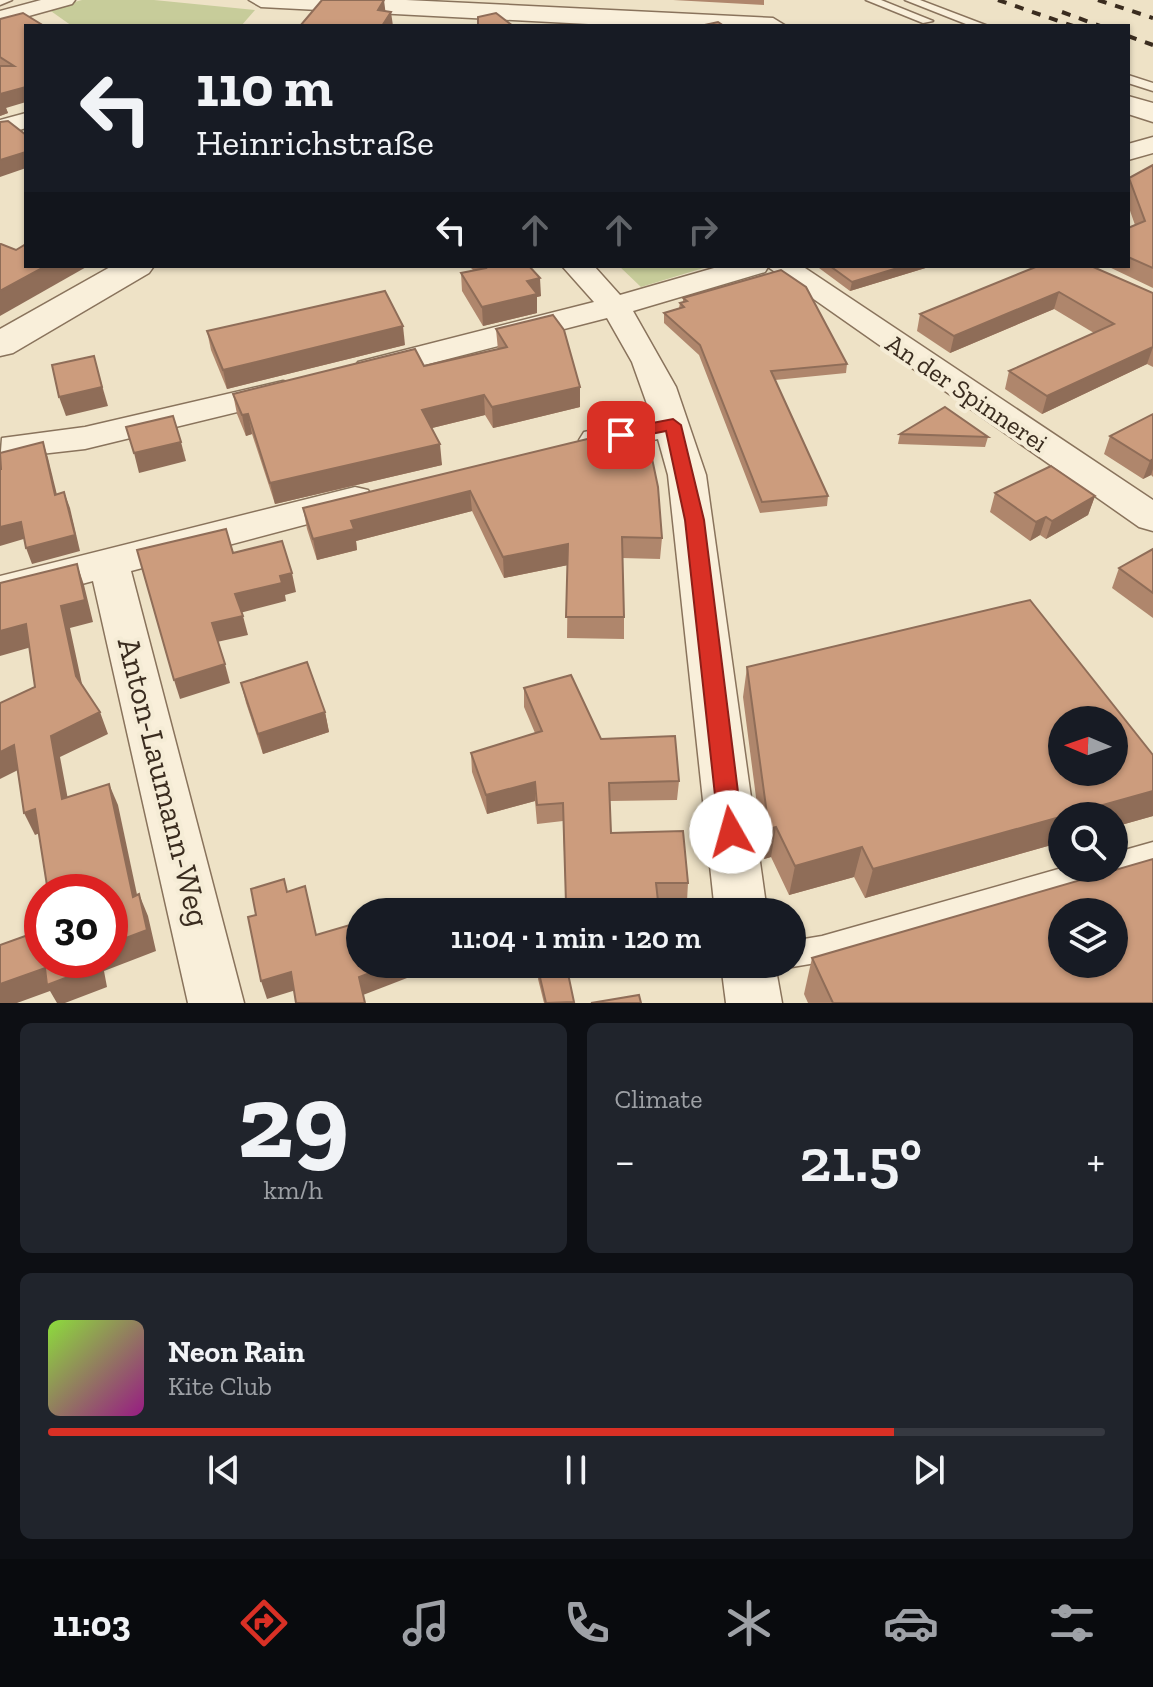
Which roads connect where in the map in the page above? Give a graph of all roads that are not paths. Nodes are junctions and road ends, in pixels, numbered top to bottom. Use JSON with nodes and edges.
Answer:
{"nodes":[{"id":1,"x":7,"y":0,"type":"edge"},
{"id":2,"x":65,"y":0,"type":"edge"},
{"id":3,"x":261,"y":0,"type":"edge"},
{"id":4,"x":871,"y":0,"type":"edge"},
{"id":5,"x":910,"y":0,"type":"edge"},
{"id":6,"x":0,"y":2,"type":"edge"},
{"id":7,"x":34,"y":4,"type":"edge"},
{"id":8,"x":447,"y":12,"type":"edge"},
{"id":9,"x":0,"y":18,"type":"edge"},
{"id":10,"x":630,"y":22,"type":"edge"},
{"id":11,"x":702,"y":24,"type":"edge"},
{"id":12,"x":936,"y":24,"type":"edge"},
{"id":13,"x":976,"y":24,"type":"edge"},
{"id":14,"x":1130,"y":80,"type":"edge"},
{"id":15,"x":1153,"y":87,"type":"edge"},
{"id":16,"x":1130,"y":105,"type":"edge"},
{"id":17,"x":1153,"y":113,"type":"edge"},
{"id":18,"x":24,"y":121,"type":"edge"},
{"id":19,"x":0,"y":128,"type":"edge"},
{"id":20,"x":134,"y":268,"type":"edge"},
{"id":21,"x":579,"y":268,"type":"edge"},
{"id":22,"x":747,"y":268,"type":"edge"},
{"id":23,"x":785,"y":268,"type":"edge"},
{"id":24,"x":615,"y":307,"type":"junction"},
{"id":25,"x":0,"y":345,"type":"edge"},
{"id":26,"x":673,"y":425,"type":"junction"},
{"id":27,"x":5,"y":446,"type":"edge"},
{"id":28,"x":559,"y":450,"type":"edge"},
{"id":29,"x":391,"y":490,"type":"edge"},
{"id":30,"x":1153,"y":518,"type":"edge"},
{"id":31,"x":108,"y":561,"type":"junction"},
{"id":32,"x":0,"y":591,"type":"edge"},
{"id":33,"x":1153,"y":853,"type":"edge"},
{"id":34,"x":1128,"y":861,"type":"edge"},
{"id":35,"x":1054,"y":882,"type":"edge"},
{"id":36,"x":739,"y":898,"type":"edge"},
{"id":37,"x":806,"y":952,"type":"edge"},
{"id":38,"x":750,"y":978,"type":"edge"},
{"id":39,"x":216,"y":1003,"type":"edge"},
{"id":40,"x":754,"y":1003,"type":"edge"}],
"edges":[{"from":1,"to":6,"type":"lane"},
{"from":2,"to":7,"type":"street"},
{"from":3,"to":8,"type":"street"},
{"from":4,"to":12,"type":"lane"},
{"from":5,"to":13,"type":"lane"},
{"from":7,"to":9,"type":"street"},
{"from":8,"to":10,"type":"street"},
{"from":10,"to":11,"type":"street"},
{"from":14,"to":15,"type":"lane"},
{"from":16,"to":17,"type":"street"},
{"from":18,"to":19,"type":"street"},
{"from":20,"to":25,"type":"street"},
{"from":21,"to":24,"type":"street"},
{"from":22,"to":24,"type":"street"},
{"from":23,"to":30,"type":"street","name":"An der Spinnerei"},
{"from":24,"to":26,"type":"street"},
{"from":24,"to":27,"type":"street"},
{"from":26,"to":28,"type":"street"},
{"from":26,"to":36,"type":"street"},
{"from":29,"to":31,"type":"street"},
{"from":31,"to":32,"type":"street"},
{"from":31,"to":39,"type":"street","name":"Anton-Laumann-Weg"},
{"from":33,"to":34,"type":"lane"},
{"from":35,"to":37,"type":"lane"},
{"from":38,"to":40,"type":"street"}]}
